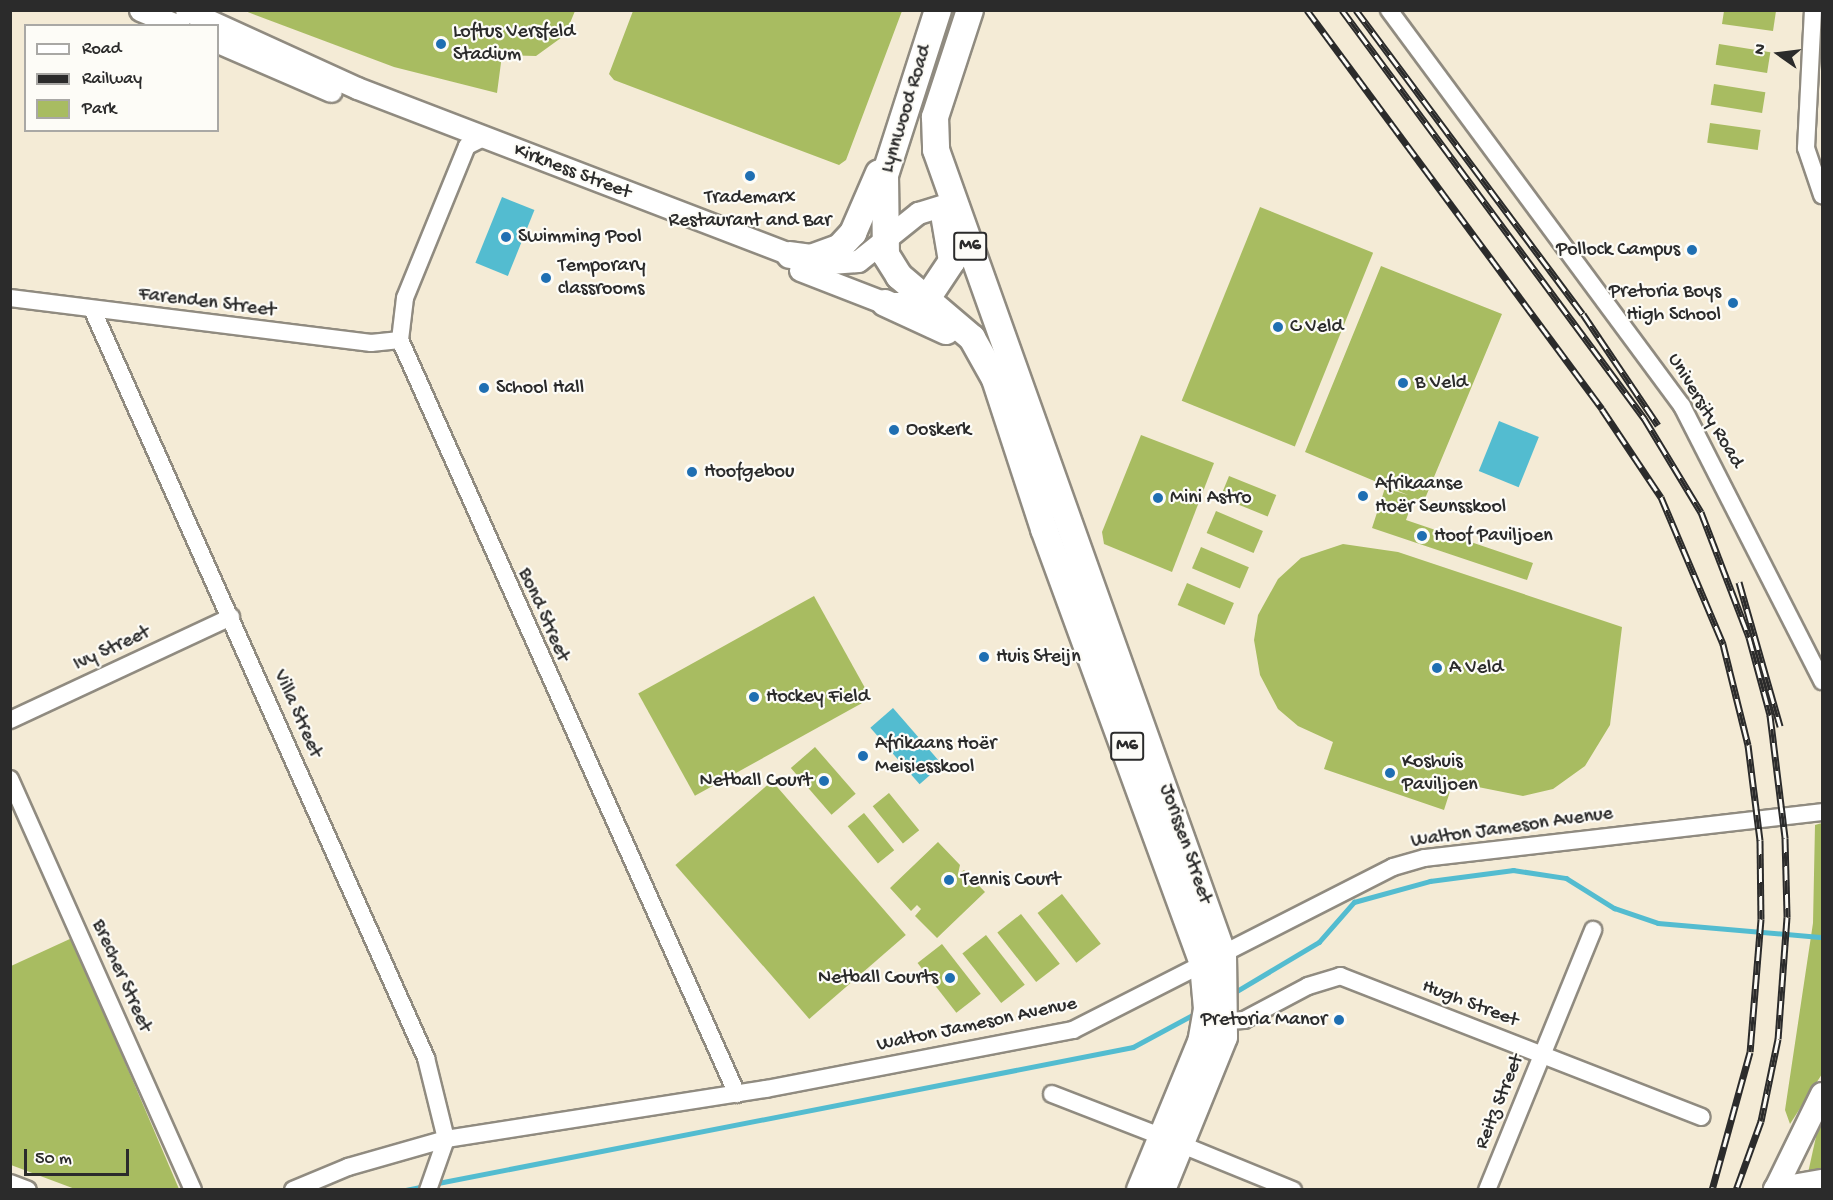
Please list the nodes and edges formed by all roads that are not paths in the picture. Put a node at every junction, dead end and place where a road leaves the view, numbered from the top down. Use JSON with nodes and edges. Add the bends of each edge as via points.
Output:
{"nodes":[{"id":1,"x":140,"y":10,"type":"edge"},
{"id":2,"x":186,"y":10,"type":"edge"},
{"id":3,"x":938,"y":10,"type":"edge"},
{"id":4,"x":970,"y":10,"type":"edge"},
{"id":5,"x":1389,"y":10,"type":"edge"},
{"id":6,"x":1813,"y":10,"type":"edge"},
{"id":7,"x":174,"y":24,"type":"edge"},
{"id":8,"x":217,"y":24,"type":"edge"},
{"id":9,"x":219,"y":25,"type":"edge"},
{"id":10,"x":219,"y":42,"type":"edge"},
{"id":11,"x":270,"y":66,"type":"junction"},
{"id":12,"x":312,"y":67,"type":"junction"},
{"id":13,"x":351,"y":99,"type":"junction"},
{"id":14,"x":475,"y":142,"type":"junction"},
{"id":15,"x":893,"y":142,"type":"junction"},
{"id":16,"x":1822,"y":195,"type":"edge"},
{"id":17,"x":947,"y":204,"type":"junction"},
{"id":18,"x":884,"y":244,"type":"junction"},
{"id":19,"x":790,"y":255,"type":"junction"},
{"id":20,"x":10,"y":298,"type":"edge"},
{"id":21,"x":926,"y":300,"type":"junction"},
{"id":22,"x":885,"y":303,"type":"junction"},
{"id":23,"x":93,"y":311,"type":"junction"},
{"id":24,"x":400,"y":340,"type":"junction"},
{"id":25,"x":998,"y":367,"type":"junction"},
{"id":26,"x":1070,"y":521,"type":"junction"},
{"id":27,"x":1044,"y":530,"type":"junction"},
{"id":28,"x":231,"y":616,"type":"junction"},
{"id":29,"x":1822,"y":681,"type":"edge"},
{"id":30,"x":10,"y":720,"type":"edge"},
{"id":31,"x":10,"y":779,"type":"edge"},
{"id":32,"x":1822,"y":812,"type":"edge"},
{"id":33,"x":1593,"y":930,"type":"dead end"},
{"id":34,"x":1214,"y":964,"type":"junction"},
{"id":35,"x":1219,"y":1023,"type":"junction"},
{"id":36,"x":1542,"y":1055,"type":"junction"},
{"id":37,"x":737,"y":1094,"type":"junction"},
{"id":38,"x":1052,"y":1094,"type":"dead end"},
{"id":39,"x":1822,"y":1094,"type":"edge"},
{"id":40,"x":1701,"y":1117,"type":"dead end"},
{"id":41,"x":446,"y":1139,"type":"junction"},
{"id":42,"x":1172,"y":1140,"type":"junction"},
{"id":43,"x":1822,"y":1181,"type":"edge"},
{"id":44,"x":10,"y":1183,"type":"edge"},
{"id":45,"x":1775,"y":1189,"type":"edge"},
{"id":46,"x":28,"y":1190,"type":"edge"},
{"id":47,"x":193,"y":1190,"type":"edge"},
{"id":48,"x":293,"y":1190,"type":"edge"},
{"id":49,"x":428,"y":1190,"type":"edge"},
{"id":50,"x":1140,"y":1190,"type":"edge"},
{"id":51,"x":1162,"y":1190,"type":"edge"},
{"id":52,"x":1293,"y":1190,"type":"edge"},
{"id":53,"x":1487,"y":1190,"type":"edge"}],
"edges":[{"from":1,"to":7,"type":"street"},
{"from":2,"to":8,"type":"street","name":"Kirkness Street"},
{"from":3,"to":15,"type":"main road","name":"Lynnwood Road","number":"M6"},
{"from":4,"to":17,"type":"main road","name":"Lynnwood Road","number":"M6","via":[[933,126]]},
{"from":5,"to":29,"type":"street","name":"University Road","via":[[1682,406]]},
{"from":6,"to":16,"type":"street","via":[[1806,148]]},
{"from":9,"to":12,"type":"street","name":"Kirkness Street"},
{"from":10,"to":11,"type":"street","name":"Kirkness Street"},
{"from":11,"to":12,"type":"street"},
{"from":11,"to":13,"type":"street","name":"Kirkness Street"},
{"from":12,"to":13,"type":"street"},
{"from":12,"to":14,"type":"street","name":"Kirkness Street","via":[[454,126]]},
{"from":13,"to":14,"type":"street","name":"Kirkness Street"},
{"from":14,"to":19,"type":"street","name":"Kirkness Street"},
{"from":14,"to":22,"type":"street","name":"Kirkness Street"},
{"from":14,"to":24,"type":"street","name":"Bond Street","via":[[403,304]]},
{"from":15,"to":18,"type":"main road","name":"Lynnwood Road","number":"M6","via":[[885,175]]},
{"from":15,"to":19,"type":"main road","via":[[846,241],[827,255]]},
{"from":17,"to":18,"type":"street","name":"Kirkness Street","via":[[918,213]]},
{"from":17,"to":21,"type":"main road","via":[[954,252],[947,274]]},
{"from":17,"to":25,"type":"main road","name":"Lynnwood Road","number":"M6"},
{"from":18,"to":19,"type":"street","name":"Kirkness Street","via":[[846,266]]},
{"from":18,"to":21,"type":"main road","name":"Lynnwood Road","number":"M6","via":[[899,276]]},
{"from":20,"to":23,"type":"street","name":"Farenden Street"},
{"from":21,"to":22,"type":"street","name":"Kirkness Street"},
{"from":21,"to":25,"type":"main road","name":"Lynnwood Road","number":"M6","via":[[960,325]]},
{"from":22,"to":25,"type":"main road","via":[[936,324]]},
{"from":23,"to":24,"type":"street","name":"Farenden Street","via":[[371,343]]},
{"from":23,"to":28,"type":"street","name":"Villa Street"},
{"from":24,"to":37,"type":"street","name":"Bond Street"},
{"from":25,"to":26,"type":"main road","name":"Jorissen Street","number":"M6"},
{"from":25,"to":27,"type":"main road","name":"Jorissen Street","number":"M6"},
{"from":26,"to":27,"type":"main road"},
{"from":26,"to":34,"type":"main road","name":"Jorissen Street","number":"M6","via":[[1176,815]]},
{"from":27,"to":34,"type":"main road","name":"Jorissen Street","number":"M6"},
{"from":28,"to":30,"type":"street","name":"Ivy Street"},
{"from":28,"to":41,"type":"street","name":"Villa Street","via":[[426,1058]]},
{"from":31,"to":47,"type":"street","name":"Brecher Street"},
{"from":32,"to":34,"type":"street","name":"Walton Jameson Avenue","via":[[1425,858],[1393,867]]},
{"from":33,"to":36,"type":"street","name":"Reitz Street"},
{"from":34,"to":35,"type":"main road","name":"Jorissen Street","number":"M6"},
{"from":34,"to":37,"type":"street","name":"Walton Jameson Avenue","via":[[1073,1030]]},
{"from":35,"to":36,"type":"street","name":"Hugh Street","via":[[1244,1020],[1308,986],[1340,976]]},
{"from":35,"to":42,"type":"main road","name":"Jorissen Street","number":"M6"},
{"from":36,"to":40,"type":"street","name":"Hugh Street"},
{"from":36,"to":53,"type":"street","name":"Reitz Street"},
{"from":37,"to":41,"type":"street","name":"Walton Jameson Avenue"},
{"from":38,"to":42,"type":"street"},
{"from":39,"to":45,"type":"main road"},
{"from":41,"to":48,"type":"street","name":"Walton Jameson Avenue","via":[[348,1167]]},
{"from":41,"to":49,"type":"street"},
{"from":42,"to":50,"type":"main road","name":"Jorissen Street","number":"M6"},
{"from":42,"to":51,"type":"main road","name":"Jorissen Street","number":"M6"},
{"from":42,"to":52,"type":"street"},
{"from":43,"to":45,"type":"main road"},
{"from":44,"to":46,"type":"street"}]}
